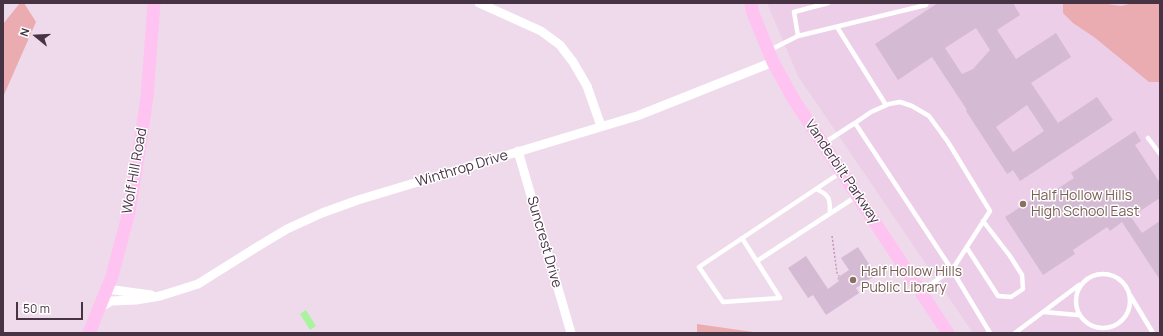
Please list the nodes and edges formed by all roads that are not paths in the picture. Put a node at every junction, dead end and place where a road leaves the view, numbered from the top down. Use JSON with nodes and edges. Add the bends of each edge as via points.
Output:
{"nodes":[{"id":1,"x":154,"y":3,"type":"edge"},
{"id":2,"x":479,"y":3,"type":"edge"},
{"id":3,"x":750,"y":3,"type":"edge"},
{"id":4,"x":828,"y":3,"type":"edge"},
{"id":5,"x":927,"y":3,"type":"edge"},
{"id":6,"x":837,"y":27,"type":"junction"},
{"id":7,"x":798,"y":36,"type":"junction"},
{"id":8,"x":771,"y":56,"type":"junction"},
{"id":9,"x":886,"y":105,"type":"junction"},
{"id":10,"x":855,"y":124,"type":"junction"},
{"id":11,"x":601,"y":126,"type":"junction"},
{"id":12,"x":1148,"y":138,"type":"dead end"},
{"id":13,"x":823,"y":144,"type":"junction"},
{"id":14,"x":518,"y":151,"type":"junction"},
{"id":15,"x":1160,"y":154,"type":"edge"},
{"id":16,"x":842,"y":172,"type":"junction"},
{"id":17,"x":816,"y":189,"type":"junction"},
{"id":18,"x":858,"y":196,"type":"junction"},
{"id":19,"x":830,"y":213,"type":"junction"},
{"id":20,"x":984,"y":221,"type":"junction"},
{"id":21,"x":742,"y":238,"type":"junction"},
{"id":22,"x":967,"y":248,"type":"junction"},
{"id":23,"x":757,"y":261,"type":"junction"},
{"id":24,"x":952,"y":270,"type":"junction"},
{"id":25,"x":1083,"y":282,"type":"junction"},
{"id":26,"x":107,"y":289,"type":"junction"},
{"id":27,"x":920,"y":291,"type":"junction"},
{"id":28,"x":1129,"y":294,"type":"junction"},
{"id":29,"x":160,"y":296,"type":"junction"},
{"id":30,"x":99,"y":308,"type":"junction"},
{"id":31,"x":1044,"y":312,"type":"junction"},
{"id":32,"x":1078,"y":315,"type":"junction"},
{"id":33,"x":1104,"y":329,"type":"junction"},
{"id":34,"x":89,"y":333,"type":"edge"},
{"id":35,"x":571,"y":333,"type":"edge"},
{"id":36,"x":948,"y":333,"type":"edge"},
{"id":37,"x":990,"y":333,"type":"edge"},
{"id":38,"x":1015,"y":333,"type":"edge"},
{"id":39,"x":1110,"y":333,"type":"edge"},
{"id":40,"x":1153,"y":333,"type":"edge"}],
"edges":[{"from":1,"to":26,"type":"main road","name":"Wolf Hill Road","via":[[147,97],[129,212]]},
{"from":2,"to":11,"type":"street","via":[[541,30],[560,45],[587,86]]},
{"from":3,"to":8,"type":"main road","name":"Vanderbilt Parkway"},
{"from":4,"to":7,"type":"lane","via":[[794,12]]},
{"from":5,"to":6,"type":"lane"},
{"from":6,"to":7,"type":"lane"},
{"from":6,"to":9,"type":"lane"},
{"from":7,"to":8,"type":"lane"},
{"from":8,"to":11,"type":"street","name":"Winthrop Drive","via":[[636,116]]},
{"from":8,"to":13,"type":"main road","name":"Vanderbilt Parkway","via":[[794,100]]},
{"from":9,"to":10,"type":"lane"},
{"from":9,"to":20,"type":"lane","via":[[900,102],[929,116],[990,211]]},
{"from":10,"to":13,"type":"lane"},
{"from":10,"to":24,"type":"lane"},
{"from":11,"to":14,"type":"street","name":"Winthrop Drive"},
{"from":12,"to":15,"type":"lane"},
{"from":13,"to":16,"type":"main road","name":"Vanderbilt Parkway"},
{"from":14,"to":29,"type":"street","name":"Winthrop Drive","via":[[322,213],[281,233],[198,284]]},
{"from":14,"to":35,"type":"street","name":"Suncrest Drive"},
{"from":16,"to":17,"type":"lane"},
{"from":16,"to":18,"type":"main road","name":"Vanderbilt Parkway"},
{"from":17,"to":19,"type":"lane","via":[[828,197]]},
{"from":17,"to":21,"type":"lane"},
{"from":18,"to":19,"type":"lane"},
{"from":18,"to":27,"type":"main road","name":"Vanderbilt Parkway"},
{"from":19,"to":23,"type":"lane"},
{"from":20,"to":22,"type":"lane"},
{"from":20,"to":22,"type":"lane","via":[[1022,275],[1023,289],[1011,298],[998,296]]},
{"from":21,"to":23,"type":"lane"},
{"from":21,"to":23,"type":"lane","via":[[699,267],[723,302],[780,298]]},
{"from":22,"to":24,"type":"lane"},
{"from":24,"to":27,"type":"lane"},
{"from":24,"to":37,"type":"lane"},
{"from":25,"to":28,"type":"lane","via":[[1098,274],[1114,276],[1126,286]]},
{"from":25,"to":31,"type":"lane"},
{"from":25,"to":32,"type":"lane","via":[[1075,298]]},
{"from":26,"to":29,"type":"street","name":"Winthrop Drive"},
{"from":26,"to":30,"type":"main road","name":"Wolf Hill Road"},
{"from":27,"to":36,"type":"main road","name":"Vanderbilt Parkway"},
{"from":28,"to":33,"type":"lane","via":[[1129,310],[1125,318]]},
{"from":28,"to":40,"type":"lane"},
{"from":29,"to":30,"type":"street","name":"Winthrop Drive","via":[[111,301]]},
{"from":30,"to":34,"type":"main road","name":"Wolf Hill Road"},
{"from":31,"to":32,"type":"lane"},
{"from":31,"to":38,"type":"lane"},
{"from":32,"to":33,"type":"lane","via":[[1089,325]]},
{"from":33,"to":39,"type":"lane"}]}
